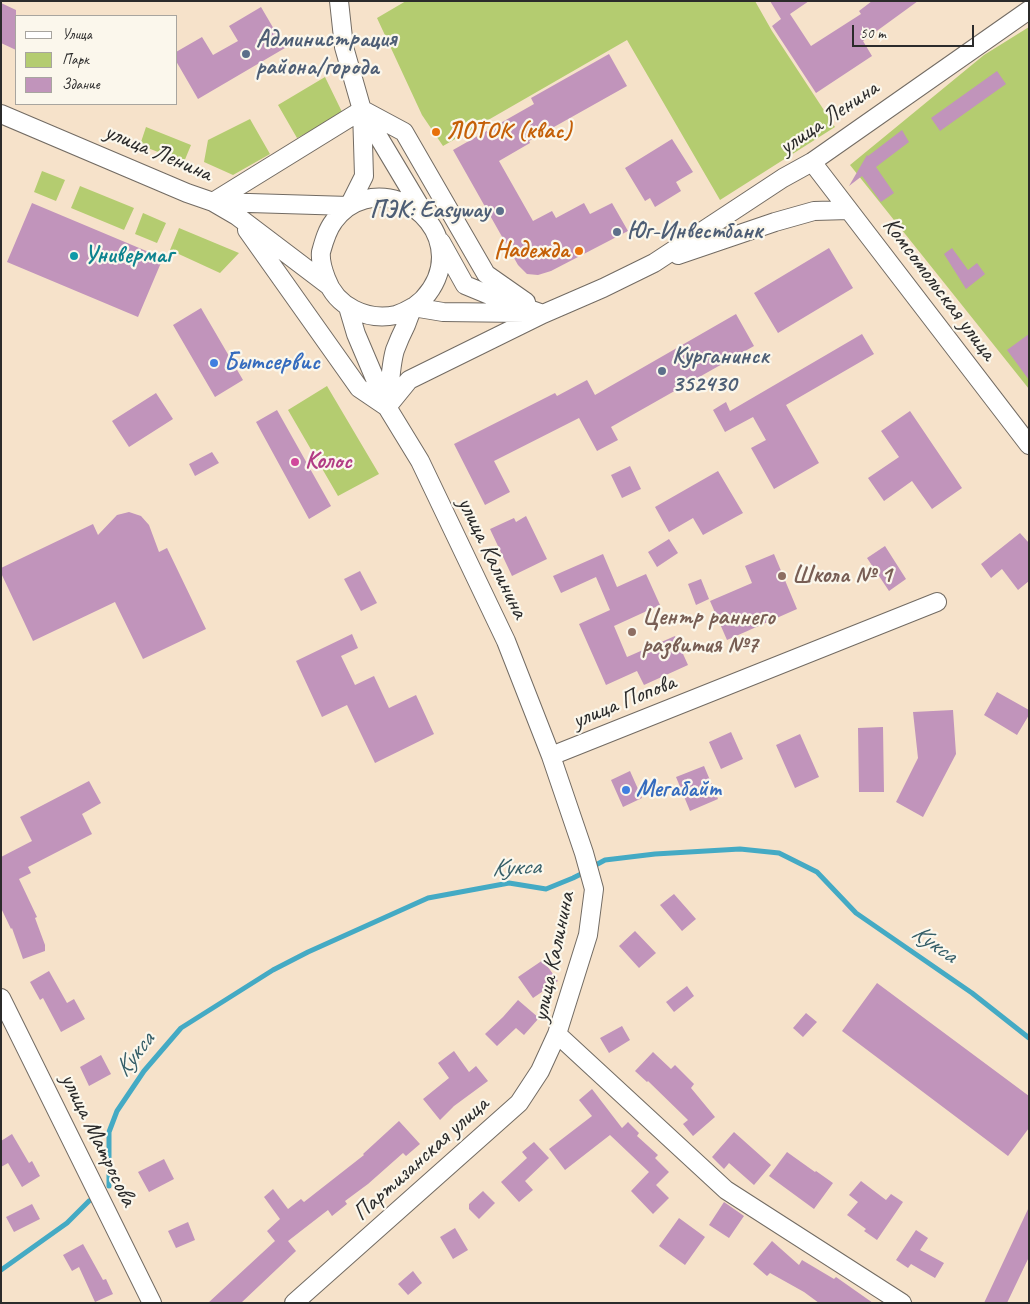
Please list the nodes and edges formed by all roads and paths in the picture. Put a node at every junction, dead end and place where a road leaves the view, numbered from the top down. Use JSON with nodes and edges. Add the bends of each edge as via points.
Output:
{"nodes":[{"id":1,"x":339,"y":1,"type":"edge"},
{"id":2,"x":1029,"y":10,"type":"edge"},
{"id":3,"x":362,"y":110,"type":"junction"},
{"id":4,"x":1,"y":114,"type":"edge"},
{"id":5,"x":812,"y":162,"type":"junction"},
{"id":6,"x":213,"y":202,"type":"junction"},
{"id":7,"x":349,"y":206,"type":"junction"},
{"id":8,"x":848,"y":210,"type":"junction"},
{"id":9,"x":237,"y":216,"type":"junction"},
{"id":10,"x":434,"y":229,"type":"junction"},
{"id":11,"x":654,"y":263,"type":"junction"},
{"id":12,"x":328,"y":285,"type":"junction"},
{"id":13,"x":348,"y":307,"type":"junction"},
{"id":14,"x":413,"y":307,"type":"junction"},
{"id":15,"x":543,"y":314,"type":"junction"},
{"id":16,"x":388,"y":407,"type":"junction"},
{"id":17,"x":1029,"y":445,"type":"edge"},
{"id":18,"x":937,"y":602,"type":"dead end"},
{"id":19,"x":551,"y":756,"type":"junction"},
{"id":20,"x":1,"y":998,"type":"edge"},
{"id":21,"x":557,"y":1034,"type":"junction"},
{"id":22,"x":152,"y":1303,"type":"edge"},
{"id":23,"x":294,"y":1303,"type":"edge"},
{"id":24,"x":902,"y":1303,"type":"edge"}],
"edges":[{"from":1,"to":3,"type":"street","via":[[344,47]]},
{"from":2,"to":5,"type":"street","name":"улица Ленина"},
{"from":3,"to":6,"type":"street","name":"улица Ленина"},
{"from":3,"to":7,"type":"street","via":[[364,176]]},
{"from":3,"to":10,"type":"street"},
{"from":3,"to":15,"type":"street","via":[[404,132],[486,274]]},
{"from":4,"to":6,"type":"street","name":"улица Ленина"},
{"from":5,"to":8,"type":"street","name":"Комсомольская улица"},
{"from":5,"to":11,"type":"street","name":"улица Ленина"},
{"from":6,"to":7,"type":"street","name":"улица Ленина"},
{"from":6,"to":9,"type":"street","name":"улица Ленина"},
{"from":7,"to":10,"type":"street","via":[[380,197],[396,199],[412,206]]},
{"from":7,"to":12,"type":"street","via":[[334,220],[325,237],[320,256]]},
{"from":8,"to":11,"type":"street","name":"улица Ленина","via":[[814,211]]},
{"from":8,"to":17,"type":"street","name":"Комсомольская улица"},
{"from":9,"to":12,"type":"street","name":"улица Ленина"},
{"from":9,"to":16,"type":"street","name":"улица Калинина","via":[[359,388]]},
{"from":10,"to":14,"type":"street","via":[[441,258],[439,272],[433,286]]},
{"from":10,"to":15,"type":"street","via":[[464,285]]},
{"from":11,"to":15,"type":"street","name":"улица Ленина"},
{"from":12,"to":13,"type":"street"},
{"from":13,"to":14,"type":"street","via":[[380,317]]},
{"from":13,"to":16,"type":"street","name":"улица Калинина","via":[[356,334]]},
{"from":14,"to":15,"type":"street","name":"улица Ленина","via":[[444,312]]},
{"from":14,"to":16,"type":"street","via":[[395,350]]},
{"from":15,"to":16,"type":"street","name":"улица Ленина","via":[[409,380]]},
{"from":16,"to":19,"type":"street","name":"улица Калинина","via":[[420,461],[506,642]]},
{"from":18,"to":19,"type":"street","name":"улица Попова"},
{"from":19,"to":21,"type":"street","name":"улица Калинина","via":[[594,889],[588,935]]},
{"from":20,"to":22,"type":"street","name":"улица Матросова"},
{"from":21,"to":23,"type":"street","name":"Партизанская улица","via":[[540,1071],[520,1103]]},
{"from":21,"to":24,"type":"street","name":"улица Калинина","via":[[726,1190]]}]}
